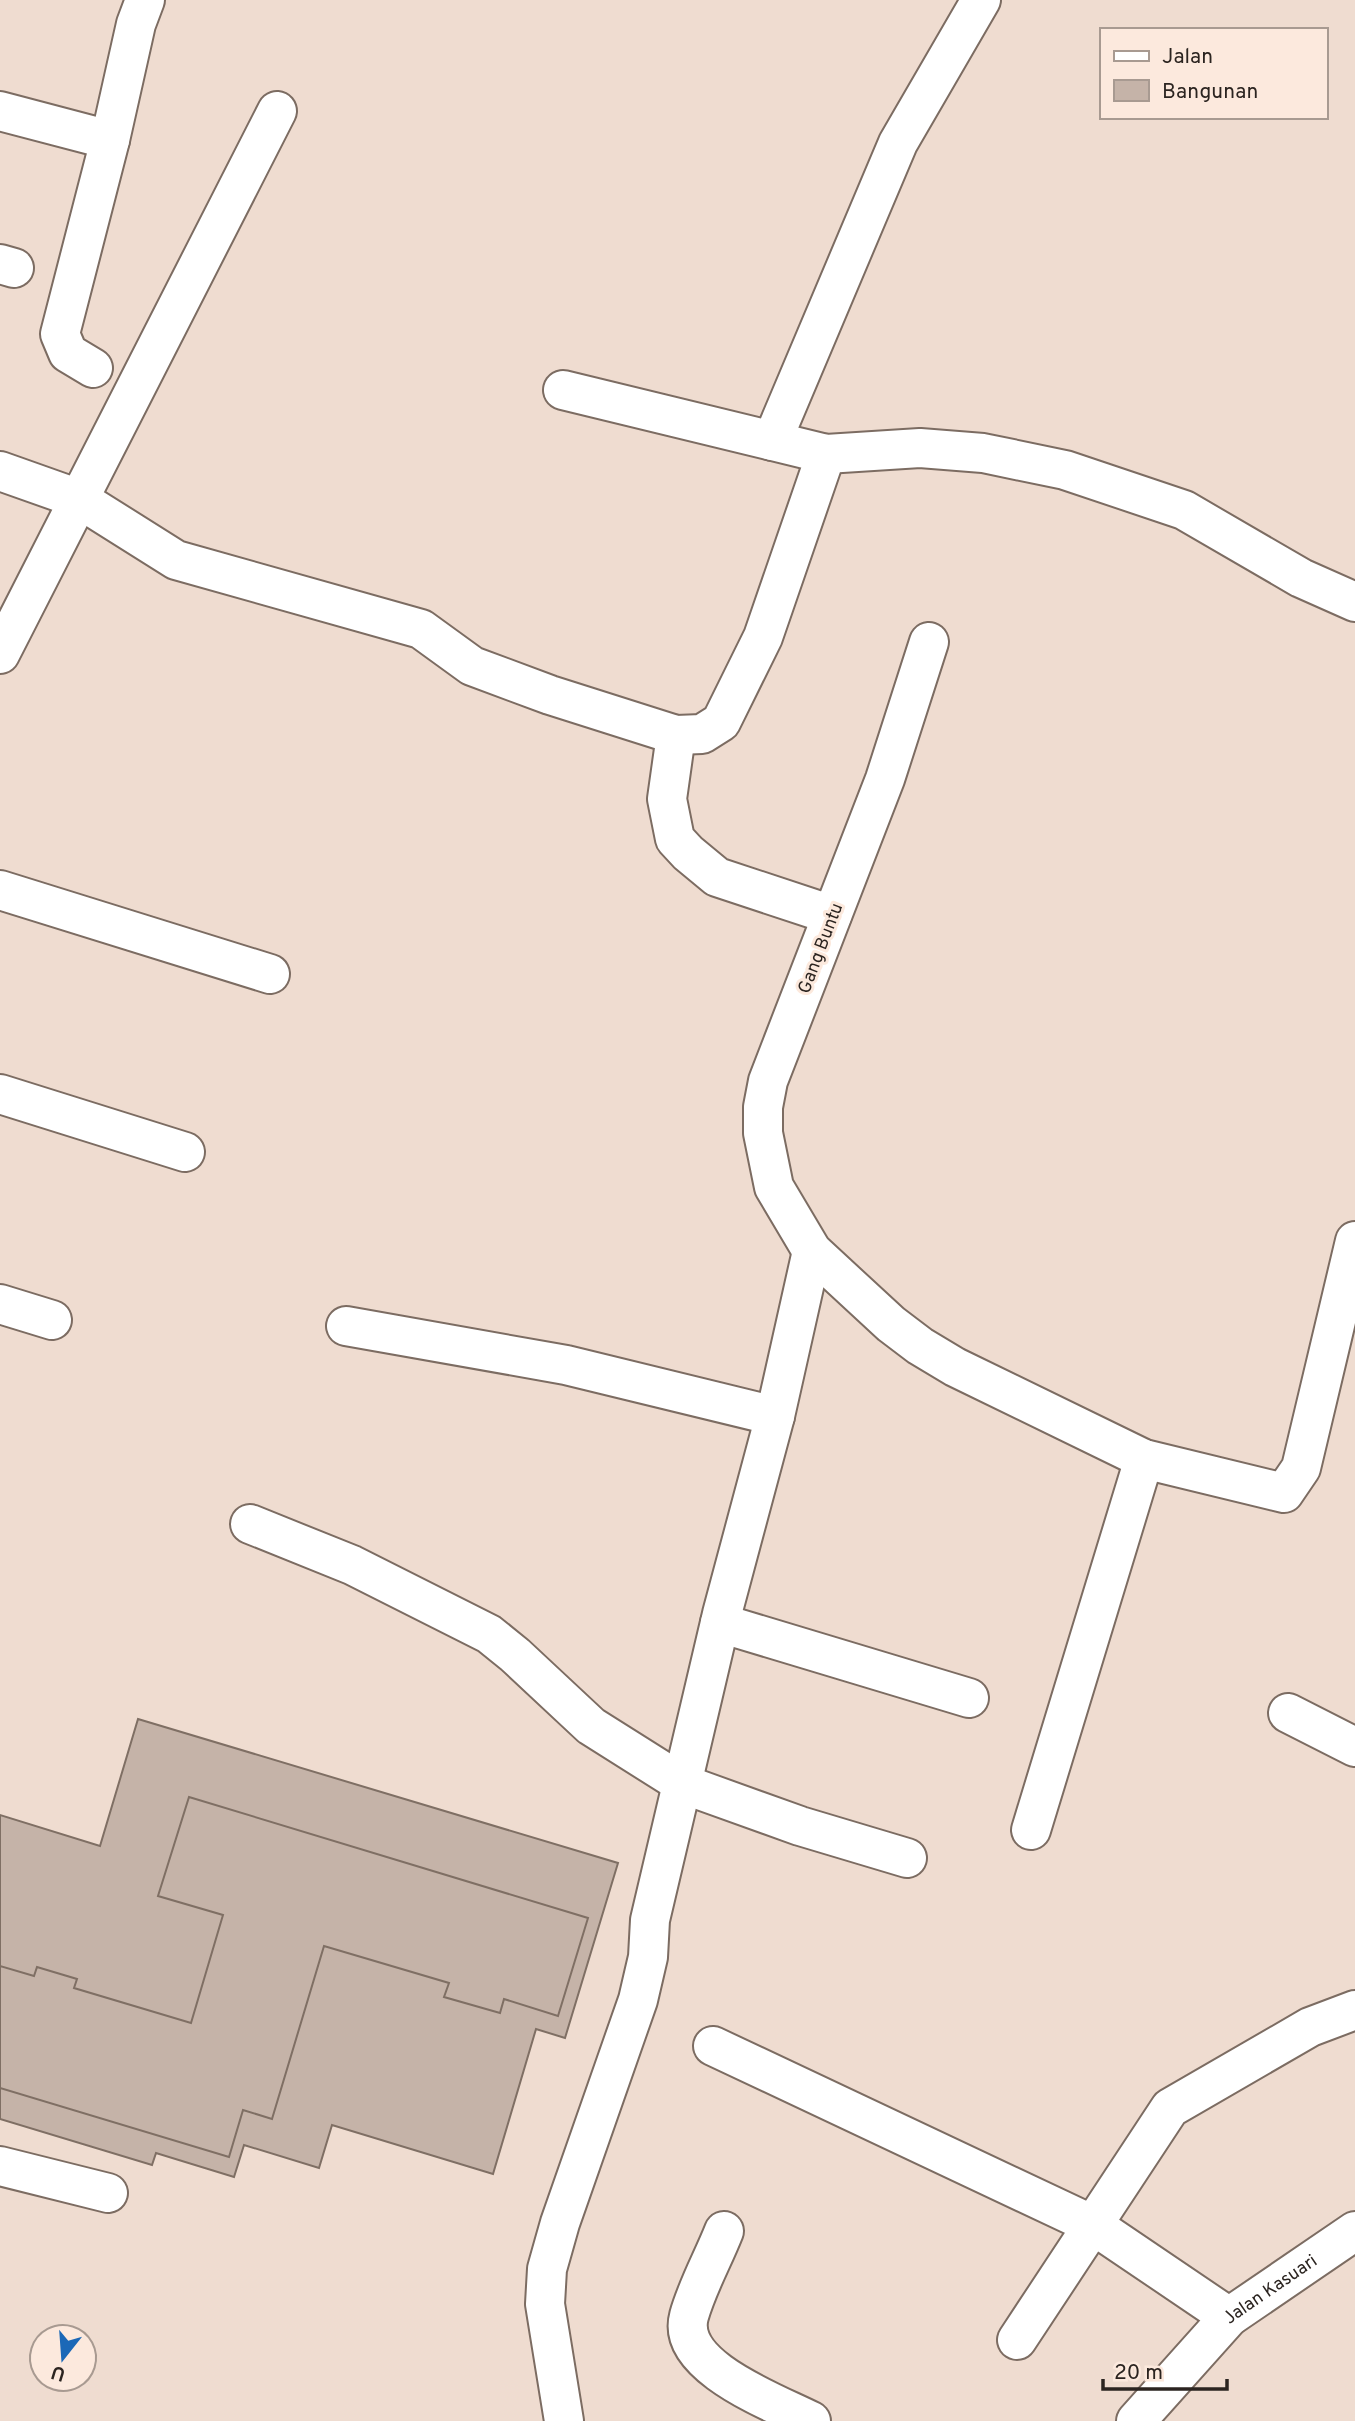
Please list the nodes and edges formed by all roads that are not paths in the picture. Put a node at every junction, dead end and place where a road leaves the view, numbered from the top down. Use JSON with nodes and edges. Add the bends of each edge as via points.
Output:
{"nodes":[{"id":1,"x":145,"y":0,"type":"edge"},
{"id":2,"x":981,"y":0,"type":"edge"},
{"id":3,"x":0,"y":111,"type":"edge"},
{"id":4,"x":277,"y":111,"type":"dead end"},
{"id":5,"x":110,"y":140,"type":"junction"},
{"id":6,"x":93,"y":369,"type":"dead end"},
{"id":7,"x":563,"y":390,"type":"dead end"},
{"id":8,"x":772,"y":441,"type":"junction"},
{"id":9,"x":826,"y":454,"type":"junction"},
{"id":10,"x":0,"y":471,"type":"edge"},
{"id":11,"x":79,"y":499,"type":"junction"},
{"id":12,"x":1355,"y":602,"type":"edge"},
{"id":13,"x":929,"y":642,"type":"dead end"},
{"id":14,"x":0,"y":654,"type":"edge"},
{"id":15,"x":676,"y":735,"type":"junction"},
{"id":16,"x":0,"y":890,"type":"edge"},
{"id":17,"x":832,"y":915,"type":"junction"},
{"id":18,"x":270,"y":974,"type":"dead end"},
{"id":19,"x":0,"y":1094,"type":"edge"},
{"id":20,"x":185,"y":1152,"type":"dead end"},
{"id":21,"x":1355,"y":1241,"type":"edge"},
{"id":22,"x":812,"y":1251,"type":"junction"},
{"id":23,"x":0,"y":1304,"type":"edge"},
{"id":24,"x":52,"y":1320,"type":"dead end"},
{"id":25,"x":346,"y":1326,"type":"dead end"},
{"id":26,"x":775,"y":1416,"type":"junction"},
{"id":27,"x":1144,"y":1459,"type":"junction"},
{"id":28,"x":250,"y":1524,"type":"dead end"},
{"id":29,"x":720,"y":1623,"type":"junction"},
{"id":30,"x":970,"y":1698,"type":"dead end"},
{"id":31,"x":1288,"y":1713,"type":"dead end"},
{"id":32,"x":1355,"y":1747,"type":"edge"},
{"id":33,"x":683,"y":1784,"type":"junction"},
{"id":34,"x":1031,"y":1830,"type":"dead end"},
{"id":35,"x":907,"y":1858,"type":"dead end"},
{"id":36,"x":1355,"y":2010,"type":"edge"},
{"id":37,"x":713,"y":2046,"type":"dead end"},
{"id":38,"x":0,"y":2166,"type":"edge"},
{"id":39,"x":108,"y":2193,"type":"dead end"},
{"id":40,"x":1093,"y":2225,"type":"junction"},
{"id":41,"x":724,"y":2231,"type":"dead end"},
{"id":42,"x":1355,"y":2231,"type":"edge"},
{"id":43,"x":1230,"y":2318,"type":"junction"},
{"id":44,"x":1017,"y":2340,"type":"dead end"},
{"id":45,"x":564,"y":2421,"type":"edge"},
{"id":46,"x":811,"y":2421,"type":"edge"},
{"id":47,"x":1136,"y":2421,"type":"edge"}],
"edges":[{"from":1,"to":5,"type":"street"},
{"from":2,"to":8,"type":"street","via":[[898,143]]},
{"from":3,"to":5,"type":"street"},
{"from":4,"to":11,"type":"street"},
{"from":5,"to":6,"type":"street","via":[[60,334],[68,354]]},
{"from":7,"to":8,"type":"street"},
{"from":8,"to":9,"type":"street"},
{"from":9,"to":12,"type":"street","via":[[920,448],[983,453],[1065,470],[1184,510],[1301,578]]},
{"from":9,"to":15,"type":"street","via":[[763,637],[721,722],[702,734]]},
{"from":10,"to":11,"type":"street"},
{"from":11,"to":14,"type":"street"},
{"from":11,"to":15,"type":"street","via":[[176,560],[421,629],[472,666]]},
{"from":13,"to":17,"type":"street","name":"Gang Buntu","via":[[885,779]]},
{"from":15,"to":17,"type":"street","via":[[667,799],[675,839],[717,877]]},
{"from":16,"to":18,"type":"street"},
{"from":17,"to":22,"type":"street","name":"Gang Buntu","via":[[768,1081],[763,1107],[763,1133],[774,1187]]},
{"from":19,"to":20,"type":"street"},
{"from":21,"to":27,"type":"street","name":"Gang Buntu","via":[[1301,1468],[1284,1493]]},
{"from":22,"to":26,"type":"street"},
{"from":22,"to":27,"type":"street","name":"Gang Buntu","via":[[920,1346]]},
{"from":23,"to":24,"type":"street"},
{"from":25,"to":26,"type":"street","via":[[566,1364]]},
{"from":26,"to":29,"type":"street"},
{"from":27,"to":34,"type":"street"},
{"from":28,"to":33,"type":"street","via":[[352,1565],[489,1634],[591,1726]]},
{"from":29,"to":30,"type":"street"},
{"from":29,"to":33,"type":"street"},
{"from":31,"to":32,"type":"street"},
{"from":33,"to":35,"type":"street"},
{"from":33,"to":45,"type":"street","via":[[650,1920],[648,1957],[638,2000],[547,2269],[545,2304]]},
{"from":36,"to":40,"type":"street","via":[[1310,2027],[1170,2108]]},
{"from":37,"to":40,"type":"street"},
{"from":38,"to":39,"type":"street"},
{"from":40,"to":43,"type":"street"},
{"from":40,"to":44,"type":"street"},
{"from":41,"to":46,"type":"street","via":[[688,2318],[690,2338],[717,2373]]},
{"from":42,"to":43,"type":"street","name":"Jalan Kasuari"},
{"from":43,"to":47,"type":"street","name":"Jalan Kasuari"}]}
